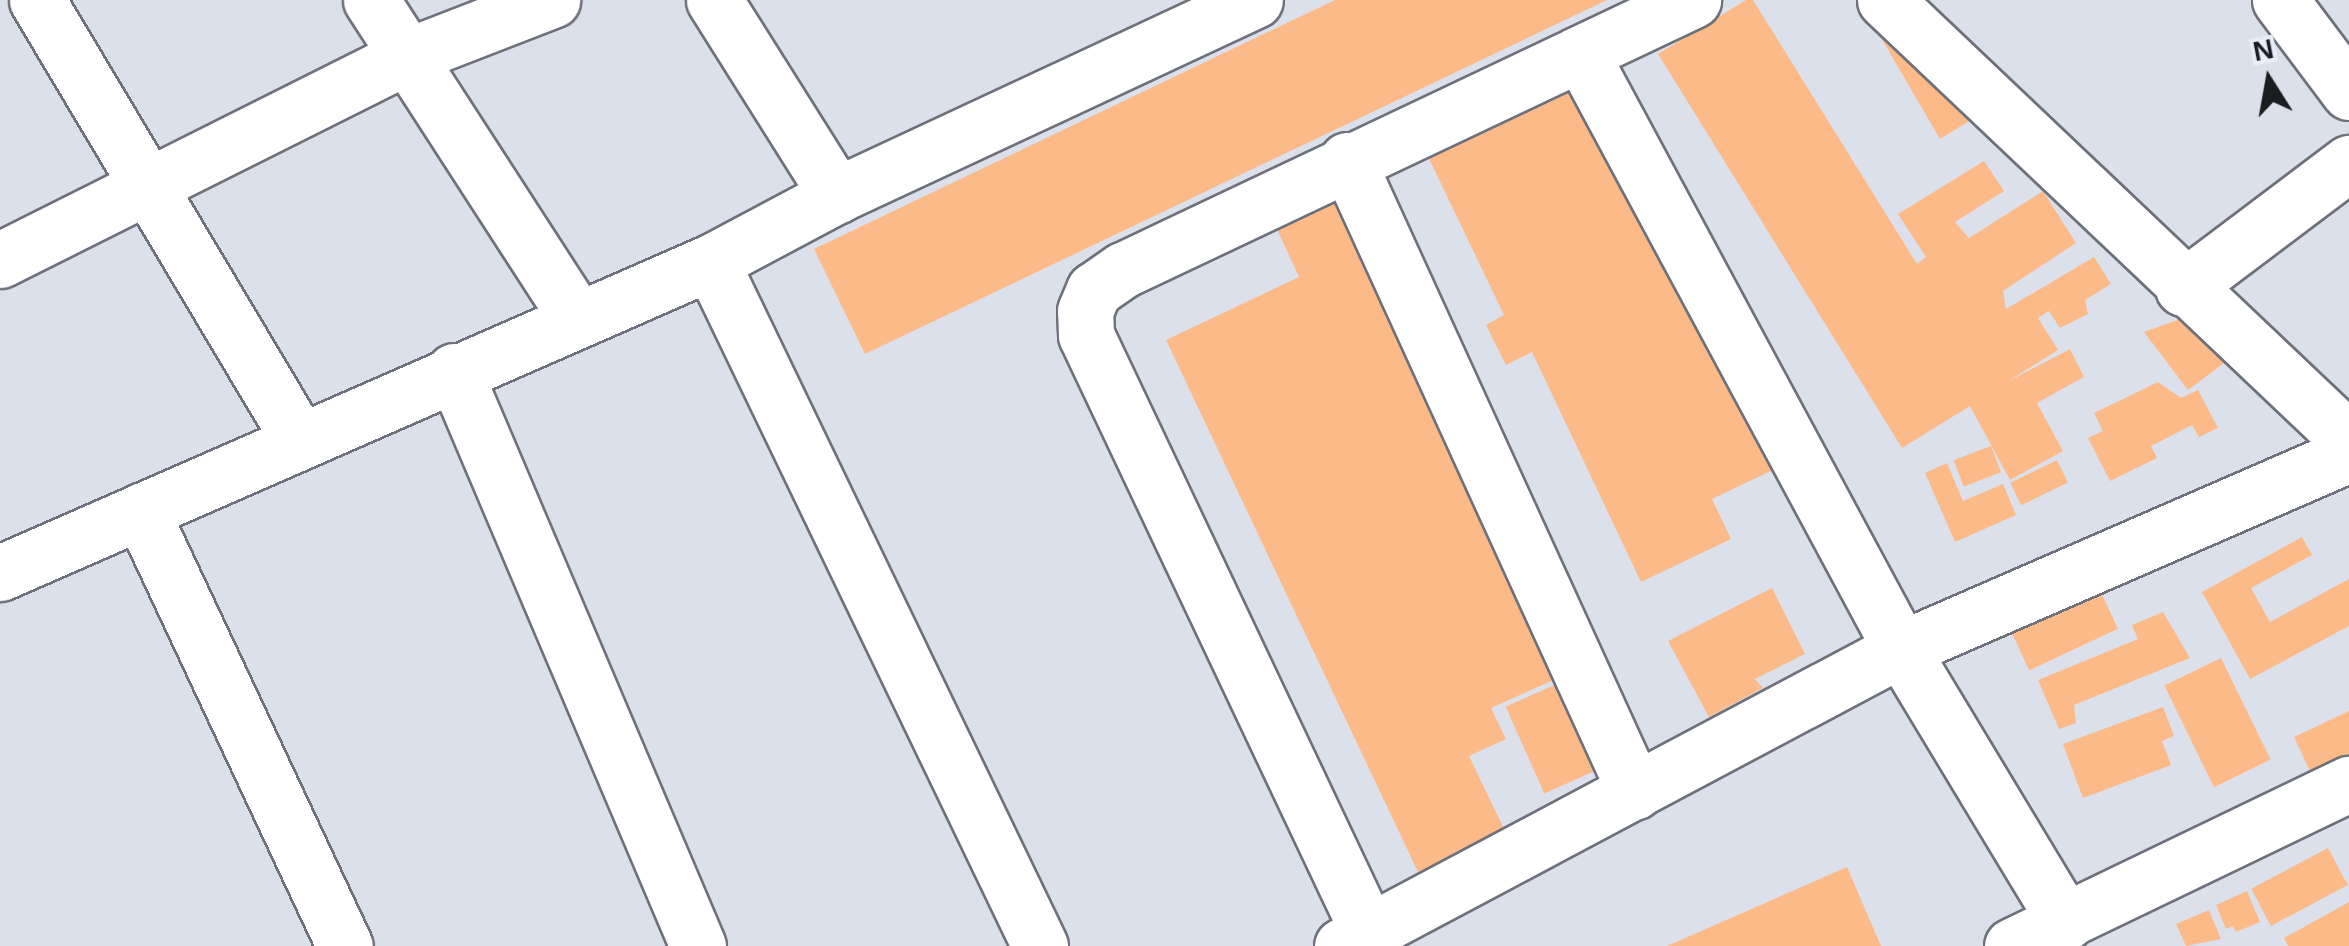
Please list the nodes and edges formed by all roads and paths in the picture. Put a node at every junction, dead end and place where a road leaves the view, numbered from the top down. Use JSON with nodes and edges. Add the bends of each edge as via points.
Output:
{"nodes":[{"id":1,"x":37,"y":0,"type":"edge"},
{"id":2,"x":371,"y":0,"type":"edge"},
{"id":3,"x":552,"y":0,"type":"edge"},
{"id":4,"x":714,"y":0,"type":"edge"},
{"id":5,"x":1255,"y":0,"type":"edge"},
{"id":6,"x":1693,"y":0,"type":"edge"},
{"id":7,"x":1886,"y":0,"type":"edge"},
{"id":8,"x":2280,"y":0,"type":"edge"},
{"id":9,"x":1581,"y":54,"type":"junction"},
{"id":10,"x":405,"y":57,"type":"junction"},
{"id":11,"x":2349,"y":92,"type":"edge"},
{"id":12,"x":1347,"y":160,"type":"junction"},
{"id":13,"x":2349,"y":163,"type":"edge"},
{"id":14,"x":148,"y":182,"type":"junction"},
{"id":15,"x":837,"y":196,"type":"junction"},
{"id":16,"x":0,"y":260,"type":"edge"},
{"id":17,"x":711,"y":262,"type":"junction"},
{"id":18,"x":2183,"y":288,"type":"junction"},
{"id":19,"x":577,"y":318,"type":"junction"},
{"id":20,"x":454,"y":372,"type":"junction"},
{"id":21,"x":300,"y":440,"type":"junction"},
{"id":22,"x":2349,"y":440,"type":"edge"},
{"id":23,"x":2349,"y":454,"type":"edge"},
{"id":24,"x":141,"y":511,"type":"junction"},
{"id":25,"x":0,"y":573,"type":"edge"},
{"id":26,"x":1901,"y":649,"type":"junction"},
{"id":27,"x":2349,"y":784,"type":"edge"},
{"id":28,"x":1635,"y":792,"type":"junction"},
{"id":29,"x":2066,"y":922,"type":"junction"},
{"id":30,"x":1362,"y":942,"type":"edge"},
{"id":31,"x":346,"y":946,"type":"edge"},
{"id":32,"x":698,"y":946,"type":"edge"},
{"id":33,"x":1040,"y":946,"type":"edge"},
{"id":34,"x":2012,"y":946,"type":"edge"}],
"edges":[{"from":1,"to":14,"type":"street"},
{"from":2,"to":10,"type":"street"},
{"from":3,"to":10,"type":"street"},
{"from":4,"to":15,"type":"street"},
{"from":5,"to":15,"type":"street"},
{"from":6,"to":9,"type":"street"},
{"from":7,"to":18,"type":"street"},
{"from":8,"to":11,"type":"street"},
{"from":9,"to":12,"type":"street"},
{"from":9,"to":26,"type":"street"},
{"from":10,"to":14,"type":"street"},
{"from":10,"to":19,"type":"street"},
{"from":12,"to":28,"type":"street"},
{"from":12,"to":30,"type":"street","via":[[1123,270],[1094,290],[1085,311],[1086,335]]},
{"from":13,"to":18,"type":"street"},
{"from":14,"to":16,"type":"street"},
{"from":14,"to":21,"type":"street"},
{"from":15,"to":17,"type":"street"},
{"from":17,"to":19,"type":"street"},
{"from":17,"to":33,"type":"street"},
{"from":18,"to":22,"type":"street"},
{"from":19,"to":20,"type":"street"},
{"from":20,"to":21,"type":"street"},
{"from":20,"to":32,"type":"street"},
{"from":21,"to":24,"type":"street"},
{"from":23,"to":26,"type":"street"},
{"from":24,"to":25,"type":"street"},
{"from":24,"to":31,"type":"street"},
{"from":26,"to":28,"type":"street"},
{"from":26,"to":29,"type":"street"},
{"from":27,"to":29,"type":"street"},
{"from":28,"to":30,"type":"street"},
{"from":29,"to":34,"type":"street"}]}
